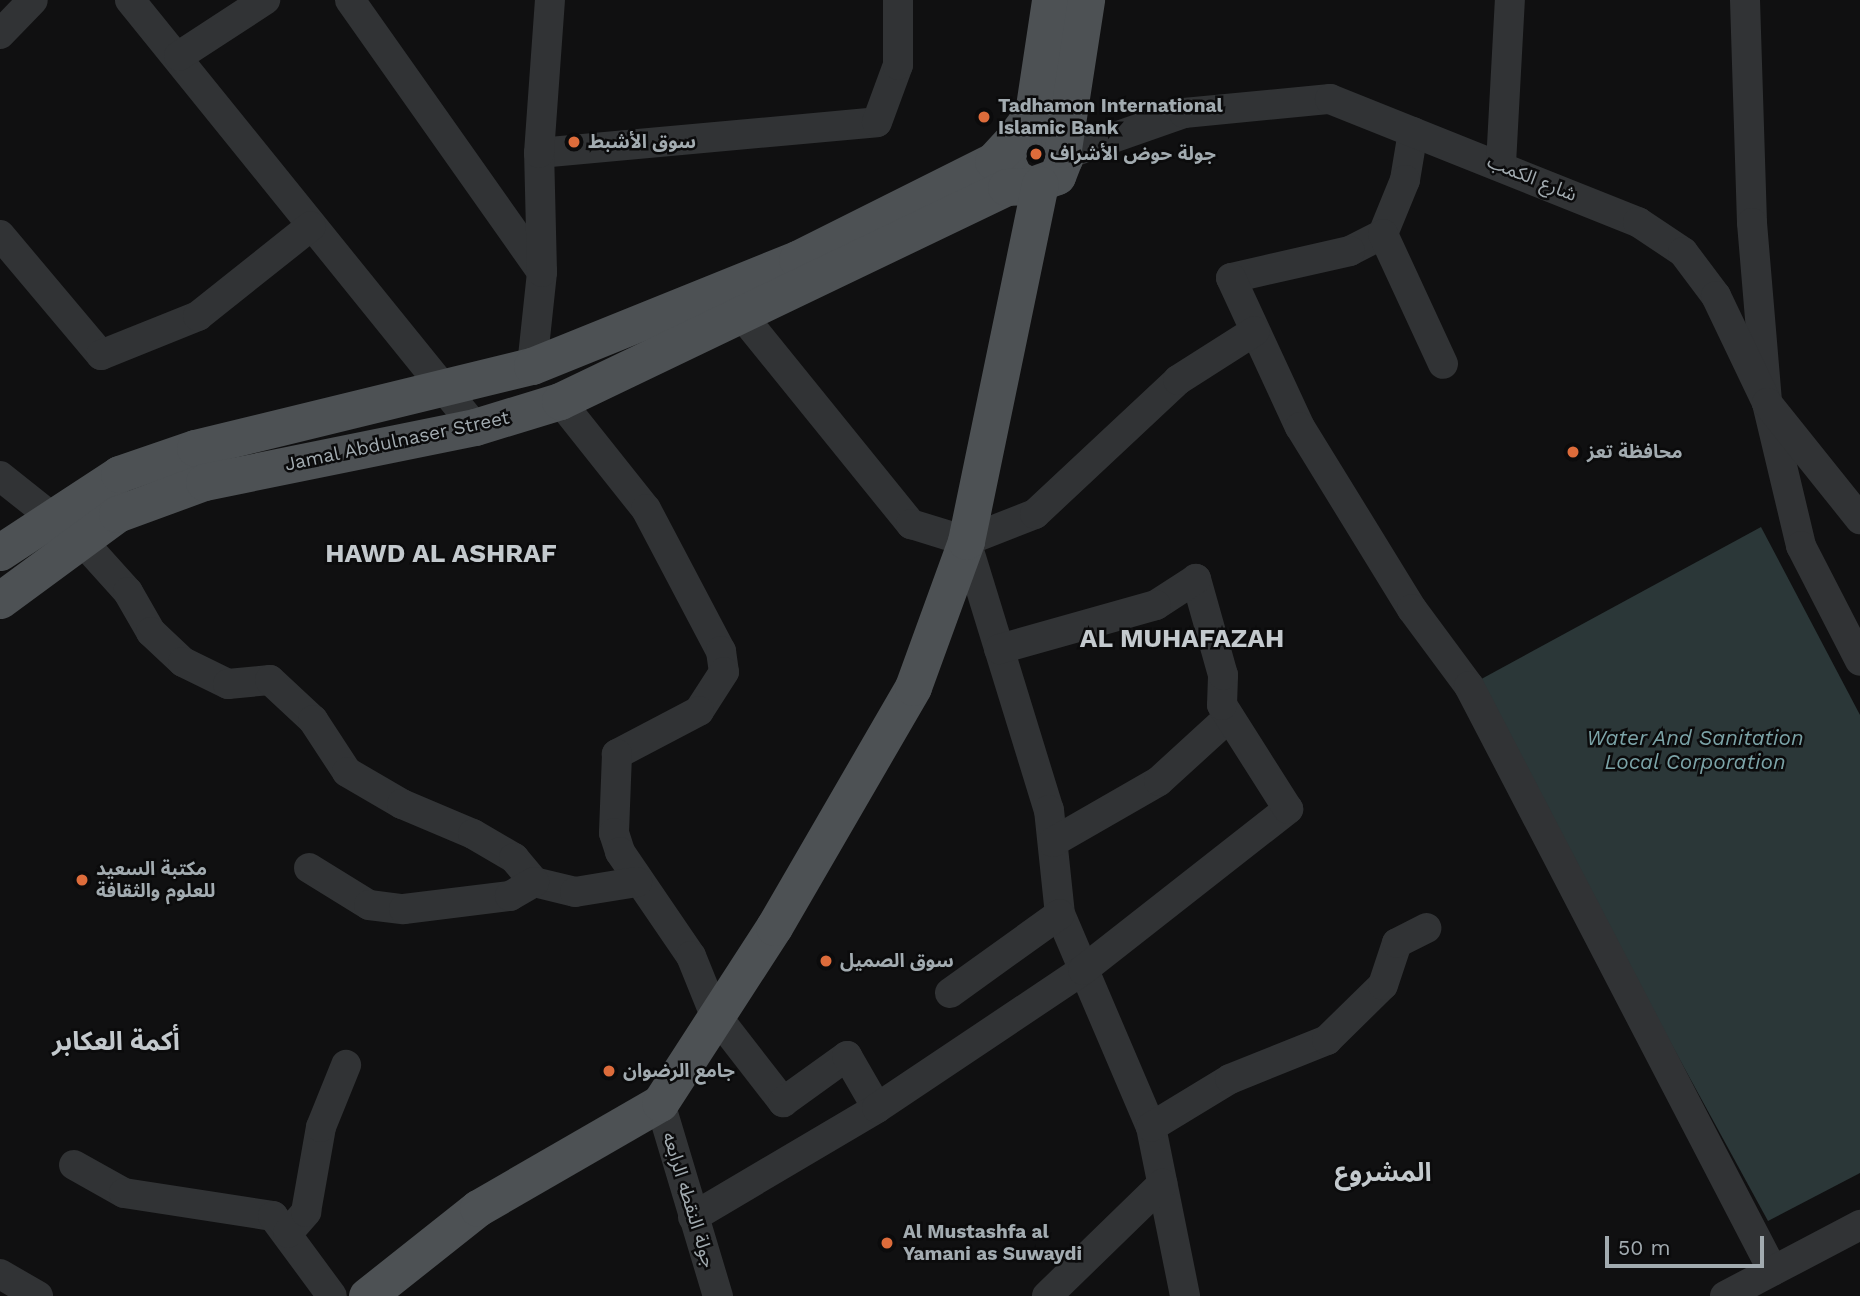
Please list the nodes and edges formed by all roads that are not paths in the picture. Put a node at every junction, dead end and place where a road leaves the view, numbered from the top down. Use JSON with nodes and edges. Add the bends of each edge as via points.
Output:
{"nodes":[{"id":1,"x":33,"y":0,"type":"edge"},
{"id":2,"x":130,"y":0,"type":"edge"},
{"id":3,"x":265,"y":0,"type":"edge"},
{"id":4,"x":350,"y":0,"type":"edge"},
{"id":5,"x":550,"y":0,"type":"edge"},
{"id":6,"x":898,"y":0,"type":"edge"},
{"id":7,"x":1051,"y":0,"type":"edge"},
{"id":8,"x":1086,"y":0,"type":"edge"},
{"id":9,"x":1510,"y":0,"type":"edge"},
{"id":10,"x":1745,"y":0,"type":"edge"},
{"id":11,"x":0,"y":34,"type":"edge"},
{"id":12,"x":179,"y":56,"type":"junction"},
{"id":13,"x":1413,"y":132,"type":"junction"},
{"id":14,"x":1014,"y":139,"type":"junction"},
{"id":15,"x":1064,"y":152,"type":"junction"},
{"id":16,"x":539,"y":153,"type":"junction"},
{"id":17,"x":1501,"y":164,"type":"junction"},
{"id":18,"x":1035,"y":186,"type":"junction"},
{"id":19,"x":311,"y":226,"type":"junction"},
{"id":20,"x":1383,"y":234,"type":"junction"},
{"id":21,"x":0,"y":235,"type":"edge"},
{"id":22,"x":542,"y":272,"type":"junction"},
{"id":23,"x":740,"y":313,"type":"junction"},
{"id":24,"x":1255,"y":331,"type":"junction"},
{"id":25,"x":1443,"y":364,"type":"dead end"},
{"id":26,"x":532,"y":366,"type":"junction"},
{"id":27,"x":445,"y":389,"type":"junction"},
{"id":28,"x":560,"y":401,"type":"junction"},
{"id":29,"x":1768,"y":403,"type":"junction"},
{"id":30,"x":475,"y":427,"type":"junction"},
{"id":31,"x":0,"y":477,"type":"edge"},
{"id":32,"x":52,"y":513,"type":"junction"},
{"id":33,"x":1860,"y":519,"type":"edge"},
{"id":34,"x":966,"y":541,"type":"junction"},
{"id":35,"x":83,"y":542,"type":"junction"},
{"id":36,"x":0,"y":552,"type":"edge"},
{"id":37,"x":0,"y":600,"type":"edge"},
{"id":38,"x":999,"y":649,"type":"junction"},
{"id":39,"x":1860,"y":662,"type":"edge"},
{"id":40,"x":1230,"y":717,"type":"junction"},
{"id":41,"x":1053,"y":842,"type":"junction"},
{"id":42,"x":309,"y":868,"type":"dead end"},
{"id":43,"x":534,"y":882,"type":"junction"},
{"id":44,"x":637,"y":882,"type":"junction"},
{"id":45,"x":1060,"y":914,"type":"junction"},
{"id":46,"x":1426,"y":928,"type":"dead end"},
{"id":47,"x":1083,"y":971,"type":"junction"},
{"id":48,"x":950,"y":993,"type":"dead end"},
{"id":49,"x":714,"y":1013,"type":"junction"},
{"id":50,"x":346,"y":1065,"type":"dead end"},
{"id":51,"x":660,"y":1103,"type":"junction"},
{"id":52,"x":877,"y":1108,"type":"junction"},
{"id":53,"x":1151,"y":1127,"type":"junction"},
{"id":54,"x":74,"y":1165,"type":"dead end"},
{"id":55,"x":1162,"y":1184,"type":"junction"},
{"id":56,"x":693,"y":1217,"type":"junction"},
{"id":57,"x":1860,"y":1225,"type":"edge"},
{"id":58,"x":288,"y":1233,"type":"junction"},
{"id":59,"x":1773,"y":1271,"type":"junction"},
{"id":60,"x":0,"y":1273,"type":"edge"},
{"id":61,"x":38,"y":1296,"type":"edge"},
{"id":62,"x":332,"y":1296,"type":"edge"},
{"id":63,"x":368,"y":1296,"type":"edge"},
{"id":64,"x":718,"y":1296,"type":"edge"},
{"id":65,"x":1047,"y":1296,"type":"edge"},
{"id":66,"x":1185,"y":1296,"type":"edge"},
{"id":67,"x":1725,"y":1296,"type":"edge"}],
"edges":[{"from":1,"to":11,"type":"street"},
{"from":2,"to":12,"type":"street"},
{"from":3,"to":12,"type":"street"},
{"from":4,"to":22,"type":"street"},
{"from":5,"to":16,"type":"street"},
{"from":6,"to":16,"type":"street","via":[[898,65],[877,122]]},
{"from":7,"to":14,"type":"main road","name":"Jamal Abdulnaser Street","via":[[1033,113]]},
{"from":8,"to":15,"type":"main road"},
{"from":9,"to":17,"type":"street"},
{"from":10,"to":29,"type":"street","via":[[1752,223]]},
{"from":12,"to":19,"type":"street"},
{"from":13,"to":15,"type":"street","name":"شارع الكمب","via":[[1330,99],[1184,113]]},
{"from":13,"to":17,"type":"street","name":"شارع الكمب"},
{"from":13,"to":20,"type":"street","via":[[1405,180]]},
{"from":14,"to":15,"type":"main road","via":[[1044,129]]},
{"from":14,"to":18,"type":"main road","via":[[1009,169]]},
{"from":14,"to":26,"type":"main road","name":"Jamal Abdulnaser Street","via":[[993,161],[797,259]]},
{"from":15,"to":18,"type":"main road","via":[[1057,176]]},
{"from":16,"to":22,"type":"street"},
{"from":17,"to":29,"type":"street","name":"شارع الكمب","via":[[1638,222],[1683,252],[1716,296]]},
{"from":18,"to":23,"type":"main road","name":"Jamal Abdulnaser Street","via":[[1006,187]]},
{"from":18,"to":34,"type":"main road"},
{"from":19,"to":21,"type":"street","via":[[198,316],[101,355]]},
{"from":19,"to":27,"type":"street"},
{"from":20,"to":24,"type":"street","via":[[1350,251],[1231,278]]},
{"from":20,"to":25,"type":"street"},
{"from":22,"to":26,"type":"street"},
{"from":23,"to":28,"type":"main road","name":"Jamal Abdulnaser Street"},
{"from":23,"to":34,"type":"street","via":[[911,524]]},
{"from":24,"to":34,"type":"street","via":[[1178,380],[1035,514]]},
{"from":24,"to":59,"type":"street","via":[[1300,426],[1412,609],[1469,685]]},
{"from":26,"to":27,"type":"main road","name":"Jamal Abdulnaser Street"},
{"from":27,"to":30,"type":"street"},
{"from":27,"to":32,"type":"main road","name":"Jamal Abdulnaser Street","via":[[195,448],[119,474]]},
{"from":28,"to":30,"type":"main road","name":"Jamal Abdulnaser Street"},
{"from":28,"to":44,"type":"street","via":[[646,509],[720,651],[724,672],[699,711],[617,754],[614,833]]},
{"from":29,"to":33,"type":"street","name":"شارع الكمب"},
{"from":29,"to":39,"type":"street","via":[[1801,545]]},
{"from":30,"to":35,"type":"main road","name":"Jamal Abdulnaser Street","via":[[205,482],[117,514]]},
{"from":31,"to":32,"type":"street"},
{"from":32,"to":35,"type":"street"},
{"from":32,"to":36,"type":"main road","name":"Jamal Abdulnaser Street"},
{"from":34,"to":38,"type":"street"},
{"from":34,"to":49,"type":"main road","via":[[913,687],[774,927]]},
{"from":35,"to":37,"type":"main road","name":"Jamal Abdulnaser Street"},
{"from":35,"to":43,"type":"street","via":[[128,592],[150,632],[183,662],[228,684],[270,680],[313,720],[346,772],[402,804],[474,834],[514,858]]},
{"from":38,"to":40,"type":"street","via":[[1156,605],[1196,579]]},
{"from":38,"to":41,"type":"street"},
{"from":40,"to":41,"type":"street","via":[[1159,781]]},
{"from":40,"to":47,"type":"street","via":[[1288,808]]},
{"from":41,"to":45,"type":"street"},
{"from":42,"to":43,"type":"street","via":[[369,905],[404,909],[510,896]]},
{"from":43,"to":44,"type":"street","via":[[575,892]]},
{"from":44,"to":49,"type":"street","via":[[691,956]]},
{"from":45,"to":47,"type":"street"},
{"from":45,"to":48,"type":"street"},
{"from":46,"to":53,"type":"street","via":[[1397,943],[1383,985],[1327,1040],[1230,1079]]},
{"from":47,"to":52,"type":"street"},
{"from":47,"to":53,"type":"street"},
{"from":49,"to":51,"type":"main road"},
{"from":49,"to":52,"type":"street","via":[[789,1112],[847,1056]]},
{"from":50,"to":58,"type":"street","via":[[321,1127],[306,1212]]},
{"from":51,"to":56,"type":"street","name":"جولة النقطه الرابعه"},
{"from":51,"to":63,"type":"main road","via":[[478,1208]]},
{"from":52,"to":56,"type":"street"},
{"from":53,"to":55,"type":"street"},
{"from":54,"to":58,"type":"street","via":[[124,1193],[273,1216]]},
{"from":55,"to":65,"type":"street"},
{"from":55,"to":66,"type":"street"},
{"from":56,"to":64,"type":"street","name":"جولة النقطه الرابعه"},
{"from":57,"to":59,"type":"street"},
{"from":58,"to":62,"type":"street"},
{"from":59,"to":67,"type":"street"},
{"from":60,"to":61,"type":"street"}]}
